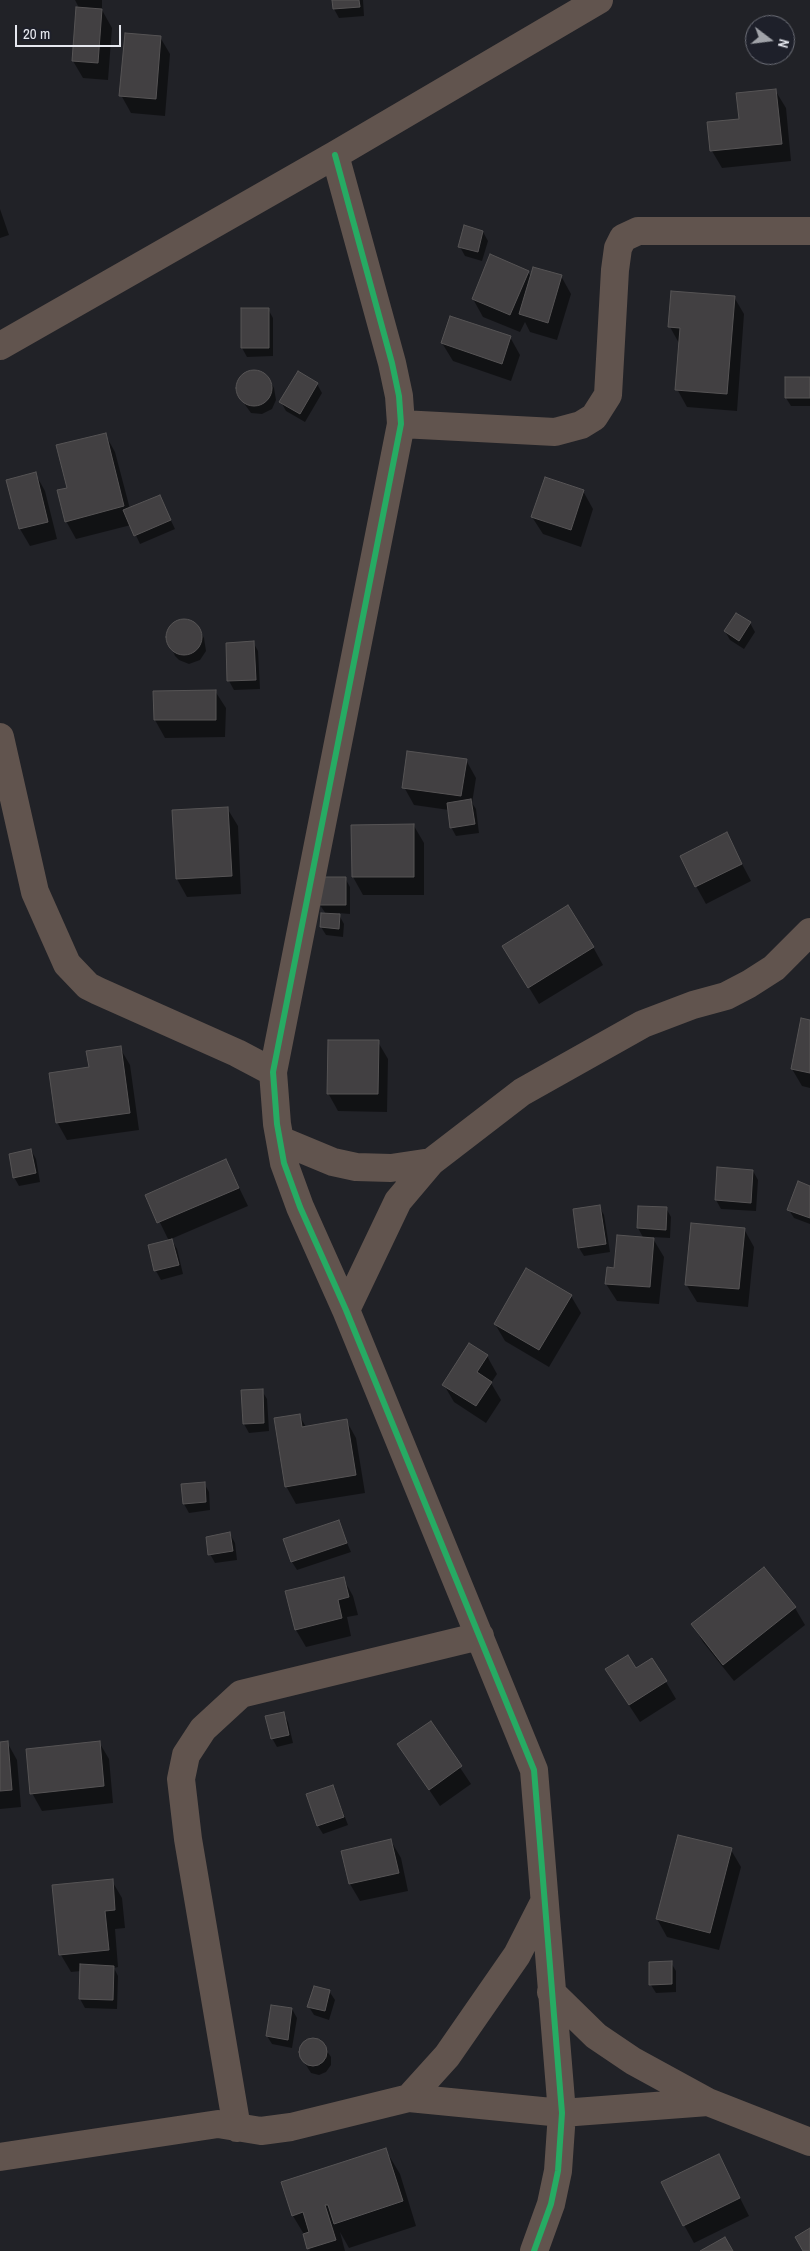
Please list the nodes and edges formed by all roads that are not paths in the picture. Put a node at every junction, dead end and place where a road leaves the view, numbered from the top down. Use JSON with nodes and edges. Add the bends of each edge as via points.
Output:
{"nodes":[{"id":1,"x":599,"y":0,"type":"edge"},
{"id":2,"x":335,"y":156,"type":"junction"},
{"id":3,"x":810,"y":231,"type":"edge"},
{"id":4,"x":0,"y":346,"type":"edge"},
{"id":5,"x":401,"y":424,"type":"junction"},
{"id":6,"x":0,"y":737,"type":"edge"},
{"id":7,"x":810,"y":932,"type":"edge"},
{"id":8,"x":273,"y":1072,"type":"junction"},
{"id":9,"x":280,"y":1140,"type":"junction"},
{"id":10,"x":430,"y":1162,"type":"junction"},
{"id":11,"x":346,"y":1310,"type":"junction"},
{"id":12,"x":480,"y":1636,"type":"junction"},
{"id":13,"x":544,"y":1902,"type":"junction"},
{"id":14,"x":551,"y":1992,"type":"junction"},
{"id":15,"x":409,"y":2098,"type":"junction"},
{"id":16,"x":708,"y":2102,"type":"junction"},
{"id":17,"x":562,"y":2113,"type":"junction"},
{"id":18,"x":237,"y":2128,"type":"junction"},
{"id":19,"x":810,"y":2142,"type":"edge"},
{"id":20,"x":0,"y":2158,"type":"edge"},
{"id":21,"x":534,"y":2251,"type":"edge"}],
"edges":[{"from":1,"to":2,"type":"street"},
{"from":2,"to":4,"type":"street"},
{"from":2,"to":5,"type":"street","via":[[392,363]]},
{"from":3,"to":5,"type":"street","via":[[638,231],[623,238],[615,270],[608,395],[594,417],[581,425],[555,432]]},
{"from":5,"to":8,"type":"street"},
{"from":6,"to":8,"type":"street","via":[[35,892],[67,964],[98,992]]},
{"from":7,"to":10,"type":"street","via":[[774,968],[749,984],[726,996],[643,1024],[522,1092]]},
{"from":8,"to":9,"type":"street"},
{"from":9,"to":10,"type":"street","via":[[333,1162],[356,1167],[391,1168]]},
{"from":9,"to":11,"type":"street","via":[[300,1207]]},
{"from":10,"to":11,"type":"street","via":[[398,1201]]},
{"from":11,"to":12,"type":"street"},
{"from":12,"to":13,"type":"street","via":[[534,1770]]},
{"from":12,"to":18,"type":"street","via":[[242,1694],[214,1717],[186,1755],[181,1779],[188,1839]]},
{"from":13,"to":14,"type":"street"},
{"from":13,"to":15,"type":"street","via":[[517,1954],[447,2056]]},
{"from":14,"to":16,"type":"street","via":[[596,2036],[633,2061]]},
{"from":14,"to":17,"type":"street"},
{"from":15,"to":17,"type":"street"},
{"from":15,"to":18,"type":"street","via":[[291,2126],[261,2131]]},
{"from":16,"to":17,"type":"street"},
{"from":16,"to":19,"type":"street"},
{"from":17,"to":21,"type":"street","via":[[558,2171],[551,2204]]},
{"from":18,"to":20,"type":"street","via":[[218,2124]]}]}
